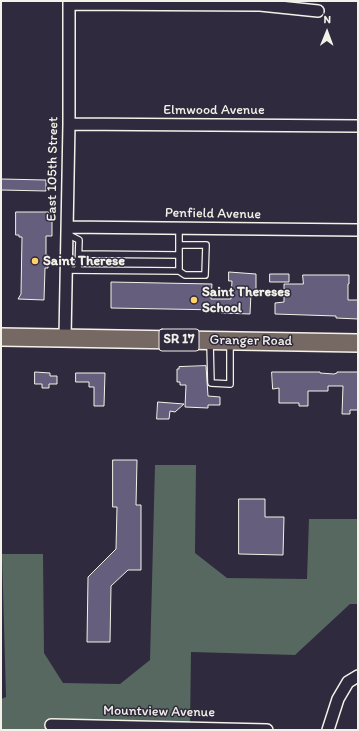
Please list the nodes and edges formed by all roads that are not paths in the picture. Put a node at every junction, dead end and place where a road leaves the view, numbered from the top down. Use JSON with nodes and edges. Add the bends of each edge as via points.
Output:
{"nodes":[{"id":1,"x":69,"y":2,"type":"edge"},
{"id":2,"x":318,"y":11,"type":"dead end"},
{"id":3,"x":69,"y":124,"type":"junction"},
{"id":4,"x":358,"y":126,"type":"edge"},
{"id":5,"x":179,"y":228,"type":"junction"},
{"id":6,"x":67,"y":230,"type":"junction"},
{"id":7,"x":358,"y":230,"type":"edge"},
{"id":8,"x":179,"y":245,"type":"junction"},
{"id":9,"x":79,"y":254,"type":"junction"},
{"id":10,"x":179,"y":255,"type":"junction"},
{"id":11,"x":66,"y":270,"type":"junction"},
{"id":12,"x":78,"y":270,"type":"junction"},
{"id":13,"x":179,"y":271,"type":"junction"},
{"id":14,"x":1,"y":337,"type":"edge"},
{"id":15,"x":65,"y":337,"type":"junction"},
{"id":16,"x":210,"y":340,"type":"junction"},
{"id":17,"x":230,"y":341,"type":"junction"},
{"id":18,"x":358,"y":343,"type":"edge"},
{"id":19,"x":358,"y":676,"type":"edge"},
{"id":20,"x":51,"y":724,"type":"dead end"},
{"id":21,"x":267,"y":730,"type":"edge"},
{"id":22,"x":328,"y":730,"type":"edge"}],
"edges":[{"from":1,"to":2,"type":"street","via":[[260,5]]},
{"from":1,"to":3,"type":"street","name":"East 105th Street"},
{"from":3,"to":4,"type":"street","name":"Elmwood Avenue"},
{"from":3,"to":6,"type":"street","name":"East 105th Street"},
{"from":5,"to":6,"type":"street","name":"Penfield Avenue"},
{"from":5,"to":7,"type":"street","name":"Penfield Avenue"},
{"from":5,"to":8,"type":"lane"},
{"from":6,"to":9,"type":"lane","via":[[80,240]]},
{"from":6,"to":11,"type":"street","name":"East 105th Street"},
{"from":8,"to":10,"type":"lane"},
{"from":8,"to":13,"type":"lane","via":[[206,245],[205,275],[185,275]]},
{"from":9,"to":10,"type":"lane"},
{"from":9,"to":12,"type":"lane"},
{"from":10,"to":13,"type":"lane"},
{"from":11,"to":12,"type":"lane"},
{"from":11,"to":15,"type":"street","name":"East 105th Street"},
{"from":12,"to":13,"type":"lane"},
{"from":14,"to":15,"type":"main road","name":"Granger Road","number":"SR 17"},
{"from":15,"to":16,"type":"main road","name":"Granger Road","number":"SR 17"},
{"from":16,"to":17,"type":"main road","name":"Granger Road","number":"SR 17"},
{"from":16,"to":17,"type":"lane","via":[[211,383],[230,384]]},
{"from":17,"to":18,"type":"main road","name":"Granger Road","number":"SR 17"},
{"from":19,"to":22,"type":"street","via":[[348,682],[338,699]]},
{"from":20,"to":21,"type":"street","name":"Mountview Avenue"}]}
